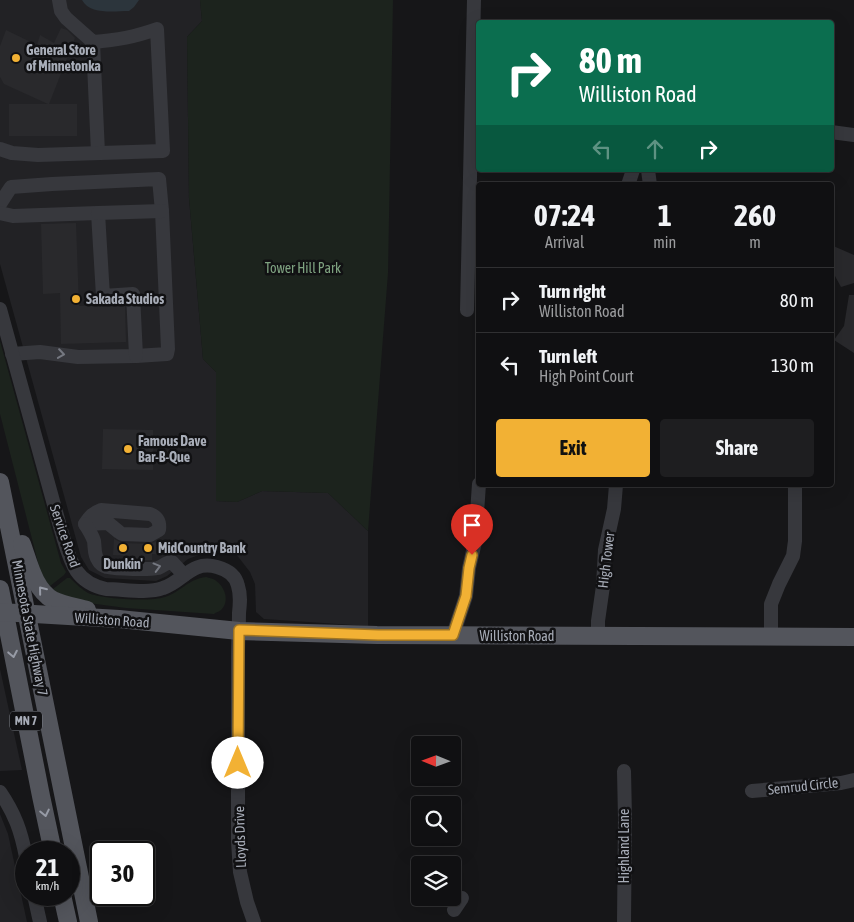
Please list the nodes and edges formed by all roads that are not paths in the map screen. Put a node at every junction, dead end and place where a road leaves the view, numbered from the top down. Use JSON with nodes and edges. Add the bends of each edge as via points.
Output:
{"nodes":[{"id":1,"x":59,"y":0,"type":"edge"},
{"id":2,"x":474,"y":0,"type":"edge"},
{"id":3,"x":93,"y":42,"type":"junction"},
{"id":4,"x":834,"y":132,"type":"edge"},
{"id":5,"x":854,"y":135,"type":"edge"},
{"id":6,"x":0,"y":149,"type":"edge"},
{"id":7,"x":98,"y":153,"type":"junction"},
{"id":8,"x":0,"y":204,"type":"edge"},
{"id":9,"x":162,"y":211,"type":"junction"},
{"id":10,"x":0,"y":212,"type":"edge"},
{"id":11,"x":98,"y":214,"type":"junction"},
{"id":12,"x":0,"y":309,"type":"edge"},
{"id":13,"x":467,"y":310,"type":"dead end"},
{"id":14,"x":12,"y":354,"type":"junction"},
{"id":15,"x":136,"y":356,"type":"junction"},
{"id":16,"x":0,"y":482,"type":"edge"},
{"id":17,"x":479,"y":487,"type":"edge"},
{"id":18,"x":616,"y":487,"type":"edge"},
{"id":19,"x":795,"y":487,"type":"edge"},
{"id":20,"x":86,"y":524,"type":"dead end"},
{"id":21,"x":184,"y":575,"type":"junction"},
{"id":22,"x":0,"y":589,"type":"edge"},
{"id":23,"x":3,"y":612,"type":"edge"},
{"id":24,"x":27,"y":614,"type":"junction"},
{"id":25,"x":118,"y":619,"type":"junction"},
{"id":26,"x":239,"y":630,"type":"junction"},
{"id":27,"x":453,"y":635,"type":"junction"},
{"id":28,"x":598,"y":636,"type":"junction"},
{"id":29,"x":771,"y":637,"type":"junction"},
{"id":30,"x":854,"y":637,"type":"edge"},
{"id":31,"x":624,"y":771,"type":"dead end"},
{"id":32,"x":854,"y":780,"type":"edge"},
{"id":33,"x":0,"y":792,"type":"edge"},
{"id":34,"x":752,"y":792,"type":"dead end"},
{"id":35,"x":23,"y":841,"type":"edge"},
{"id":36,"x":51,"y":841,"type":"edge"},
{"id":37,"x":462,"y":898,"type":"dead end"},
{"id":38,"x":36,"y":906,"type":"edge"},
{"id":39,"x":64,"y":906,"type":"edge"},
{"id":40,"x":454,"y":910,"type":"dead end"},
{"id":41,"x":40,"y":922,"type":"edge"},
{"id":42,"x":68,"y":922,"type":"edge"},
{"id":43,"x":89,"y":922,"type":"edge"},
{"id":44,"x":254,"y":922,"type":"edge"},
{"id":45,"x":624,"y":922,"type":"edge"}],
"edges":[{"from":1,"to":3,"type":"street","via":[[61,12]]},
{"from":2,"to":13,"type":"street"},
{"from":3,"to":7,"type":"street"},
{"from":3,"to":7,"type":"street","via":[[120,40],[157,29],[163,150]]},
{"from":4,"to":5,"type":"street"},
{"from":6,"to":7,"type":"street","via":[[38,155]]},
{"from":8,"to":9,"type":"street","via":[[11,187],[159,179]]},
{"from":9,"to":11,"type":"street"},
{"from":9,"to":15,"type":"street","via":[[168,349],[167,354]]},
{"from":10,"to":11,"type":"street","via":[[13,216]]},
{"from":11,"to":15,"type":"street","via":[[103,296],[133,294]]},
{"from":12,"to":14,"type":"street","name":"Service Road"},
{"from":14,"to":15,"type":"street","one_way":true},
{"from":14,"to":21,"type":"street","name":"Service Road","via":[[75,570],[90,583],[106,589],[153,591]]},
{"from":16,"to":24,"type":"main road","name":"Minnesota State Highway 7","number":"MN 7"},
{"from":25,"to":16,"type":"main road","one_way":true,"via":[[58,602],[38,586]]},
{"from":17,"to":27,"type":"street","via":[[475,542],[466,596]]},
{"from":18,"to":28,"type":"street","name":"High Tower","via":[[605,550]]},
{"from":19,"to":29,"type":"street","via":[[793,556],[771,604]]},
{"from":20,"to":21,"type":"street","one_way":true,"via":[[92,533],[95,555],[102,565],[152,569],[172,562]]},
{"from":21,"to":26,"type":"street","name":"Service Road","via":[[199,566],[216,566],[233,575],[239,589]]},
{"from":22,"to":23,"type":"main road","name":"Minnesota State Highway 7","number":"MN 7"},
{"from":23,"to":24,"type":"main road","name":"Williston Road"},
{"from":23,"to":36,"type":"main road","name":"Minnesota State Highway 7","number":"MN 7","one_way":true},
{"from":24,"to":25,"type":"main road","name":"Williston Road"},
{"from":24,"to":43,"type":"main road","name":"Minnesota State Highway 7","number":"MN 7"},
{"from":25,"to":26,"type":"main road","name":"Williston Road"},
{"from":26,"to":27,"type":"main road","name":"Williston Road"},
{"from":26,"to":44,"type":"street","name":"Lloyds Drive","via":[[240,872]]},
{"from":27,"to":28,"type":"main road","name":"Williston Road"},
{"from":28,"to":29,"type":"main road","name":"Williston Road"},
{"from":29,"to":30,"type":"main road","name":"Williston Road"},
{"from":31,"to":45,"type":"street","name":"Highland Lane"},
{"from":32,"to":34,"type":"street","name":"Semrud Circle"},
{"from":33,"to":35,"type":"street","via":[[16,818]]},
{"from":37,"to":40,"type":"street"},
{"from":38,"to":41,"type":"street"},
{"from":39,"to":42,"type":"main road"}]}
